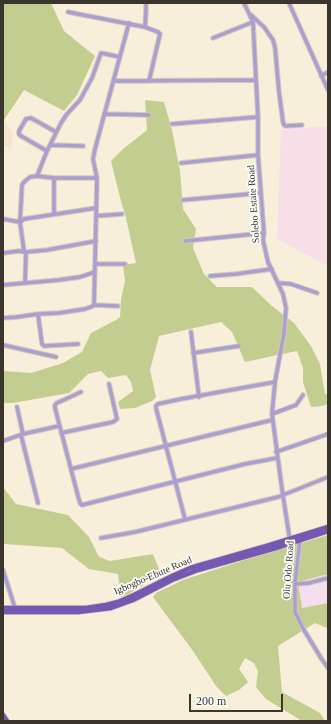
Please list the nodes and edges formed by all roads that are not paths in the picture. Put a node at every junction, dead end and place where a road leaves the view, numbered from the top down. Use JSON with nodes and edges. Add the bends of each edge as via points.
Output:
{"nodes":[{"id":1,"x":146,"y":3,"type":"edge"},
{"id":2,"x":244,"y":3,"type":"edge"},
{"id":3,"x":289,"y":3,"type":"edge"},
{"id":4,"x":68,"y":12,"type":"dead end"},
{"id":5,"x":249,"y":13,"type":"junction"},
{"id":6,"x":253,"y":22,"type":"junction"},
{"id":7,"x":129,"y":23,"type":"junction"},
{"id":8,"x":145,"y":27,"type":"junction"},
{"id":9,"x":214,"y":38,"type":"dead end"},
{"id":10,"x":120,"y":58,"type":"junction"},
{"id":11,"x":328,"y":72,"type":"edge"},
{"id":12,"x":321,"y":76,"type":"junction"},
{"id":13,"x":256,"y":80,"type":"junction"},
{"id":14,"x":114,"y":81,"type":"junction"},
{"id":15,"x":149,"y":81,"type":"junction"},
{"id":16,"x":328,"y":90,"type":"edge"},
{"id":17,"x":105,"y":114,"type":"junction"},
{"id":18,"x":149,"y":115,"type":"dead end"},
{"id":19,"x":258,"y":117,"type":"junction"},
{"id":20,"x":172,"y":124,"type":"dead end"},
{"id":21,"x":302,"y":125,"type":"dead end"},
{"id":22,"x":56,"y":132,"type":"junction"},
{"id":23,"x":50,"y":145,"type":"junction"},
{"id":24,"x":83,"y":146,"type":"dead end"},
{"id":25,"x":47,"y":151,"type":"junction"},
{"id":26,"x":258,"y":155,"type":"junction"},
{"id":27,"x":181,"y":163,"type":"dead end"},
{"id":28,"x":37,"y":176,"type":"junction"},
{"id":29,"x":54,"y":178,"type":"junction"},
{"id":30,"x":97,"y":178,"type":"junction"},
{"id":31,"x":261,"y":193,"type":"junction"},
{"id":32,"x":183,"y":200,"type":"dead end"},
{"id":33,"x":96,"y":208,"type":"junction"},
{"id":34,"x":54,"y":214,"type":"junction"},
{"id":35,"x":122,"y":214,"type":"dead end"},
{"id":36,"x":96,"y":216,"type":"junction"},
{"id":37,"x":3,"y":219,"type":"edge"},
{"id":38,"x":20,"y":222,"type":"junction"},
{"id":39,"x":264,"y":233,"type":"junction"},
{"id":40,"x":96,"y":241,"type":"junction"},
{"id":41,"x":185,"y":241,"type":"dead end"},
{"id":42,"x":25,"y":252,"type":"junction"},
{"id":43,"x":3,"y":253,"type":"edge"},
{"id":44,"x":95,"y":264,"type":"junction"},
{"id":45,"x":125,"y":264,"type":"dead end"},
{"id":46,"x":272,"y":269,"type":"junction"},
{"id":47,"x":95,"y":272,"type":"junction"},
{"id":48,"x":210,"y":276,"type":"dead end"},
{"id":49,"x":25,"y":283,"type":"junction"},
{"id":50,"x":278,"y":283,"type":"junction"},
{"id":51,"x":3,"y":285,"type":"edge"},
{"id":52,"x":317,"y":293,"type":"dead end"},
{"id":53,"x":94,"y":305,"type":"junction"},
{"id":54,"x":118,"y":306,"type":"dead end"},
{"id":55,"x":38,"y":314,"type":"junction"},
{"id":56,"x":3,"y":318,"type":"edge"},
{"id":57,"x":191,"y":332,"type":"dead end"},
{"id":58,"x":78,"y":344,"type":"dead end"},
{"id":59,"x":3,"y":345,"type":"edge"},
{"id":60,"x":239,"y":346,"type":"dead end"},
{"id":61,"x":193,"y":353,"type":"junction"},
{"id":62,"x":56,"y":357,"type":"dead end"},
{"id":63,"x":275,"y":382,"type":"junction"},
{"id":64,"x":108,"y":384,"type":"dead end"},
{"id":65,"x":81,"y":392,"type":"dead end"},
{"id":66,"x":303,"y":395,"type":"dead end"},
{"id":67,"x":199,"y":397,"type":"junction"},
{"id":68,"x":17,"y":408,"type":"dead end"},
{"id":69,"x":272,"y":414,"type":"junction"},
{"id":70,"x":272,"y":420,"type":"junction"},
{"id":71,"x":59,"y":426,"type":"junction"},
{"id":72,"x":61,"y":433,"type":"junction"},
{"id":73,"x":328,"y":434,"type":"edge"},
{"id":74,"x":22,"y":435,"type":"junction"},
{"id":75,"x":3,"y":439,"type":"edge"},
{"id":76,"x":166,"y":447,"type":"junction"},
{"id":77,"x":276,"y":452,"type":"junction"},
{"id":78,"x":277,"y":458,"type":"junction"},
{"id":79,"x":71,"y":469,"type":"junction"},
{"id":80,"x":328,"y":477,"type":"edge"},
{"id":81,"x":175,"y":482,"type":"junction"},
{"id":82,"x":282,"y":495,"type":"junction"},
{"id":83,"x":38,"y":502,"type":"dead end"},
{"id":84,"x":185,"y":519,"type":"junction"},
{"id":85,"x":328,"y":527,"type":"edge"},
{"id":86,"x":328,"y":531,"type":"edge"},
{"id":87,"x":101,"y":538,"type":"dead end"},
{"id":88,"x":300,"y":538,"type":"junction"},
{"id":89,"x":290,"y":541,"type":"junction"},
{"id":90,"x":3,"y":570,"type":"edge"},
{"id":91,"x":328,"y":578,"type":"edge"},
{"id":92,"x":294,"y":584,"type":"junction"},
{"id":93,"x":3,"y":608,"type":"edge"},
{"id":94,"x":15,"y":608,"type":"junction"},
{"id":95,"x":3,"y":612,"type":"edge"},
{"id":96,"x":328,"y":668,"type":"edge"},
{"id":97,"x":3,"y":715,"type":"edge"},
{"id":98,"x":7,"y":721,"type":"edge"}],
"edges":[{"from":1,"to":8,"type":"street"},
{"from":2,"to":5,"type":"street","name":"Solebo Estate Road"},
{"from":3,"to":12,"type":"street"},
{"from":4,"to":7,"type":"street"},
{"from":5,"to":6,"type":"street","name":"Solebo Estate Road"},
{"from":5,"to":21,"type":"street","via":[[273,40],[284,125]]},
{"from":6,"to":9,"type":"street"},
{"from":6,"to":13,"type":"street","name":"Solebo Estate Road"},
{"from":7,"to":8,"type":"street"},
{"from":7,"to":10,"type":"street"},
{"from":8,"to":15,"type":"street","via":[[160,34]]},
{"from":10,"to":14,"type":"street"},
{"from":10,"to":22,"type":"street","via":[[101,53],[80,100]]},
{"from":11,"to":12,"type":"street"},
{"from":12,"to":16,"type":"street"},
{"from":13,"to":15,"type":"street"},
{"from":13,"to":19,"type":"street","name":"Solebo Estate Road"},
{"from":14,"to":15,"type":"street"},
{"from":14,"to":17,"type":"street"},
{"from":17,"to":18,"type":"street"},
{"from":17,"to":30,"type":"street","via":[[95,149]]},
{"from":19,"to":20,"type":"street"},
{"from":19,"to":26,"type":"street","name":"Solebo Estate Road"},
{"from":22,"to":23,"type":"street"},
{"from":22,"to":25,"type":"street","via":[[31,118],[26,119],[19,130],[21,136]]},
{"from":23,"to":24,"type":"street"},
{"from":23,"to":25,"type":"street"},
{"from":25,"to":28,"type":"street"},
{"from":26,"to":27,"type":"street"},
{"from":26,"to":31,"type":"street","name":"Solebo Estate Road"},
{"from":28,"to":29,"type":"street"},
{"from":28,"to":38,"type":"street","via":[[30,177],[22,185]]},
{"from":29,"to":30,"type":"street"},
{"from":29,"to":34,"type":"street"},
{"from":30,"to":33,"type":"street"},
{"from":31,"to":32,"type":"street"},
{"from":31,"to":39,"type":"street","name":"Solebo Estate Road"},
{"from":33,"to":34,"type":"street"},
{"from":33,"to":36,"type":"street"},
{"from":34,"to":38,"type":"street","via":[[24,219]]},
{"from":35,"to":36,"type":"street"},
{"from":36,"to":40,"type":"street"},
{"from":37,"to":38,"type":"street"},
{"from":38,"to":42,"type":"street"},
{"from":39,"to":41,"type":"street"},
{"from":39,"to":46,"type":"street","name":"Solebo Estate Road","via":[[268,262]]},
{"from":40,"to":42,"type":"street"},
{"from":40,"to":44,"type":"street"},
{"from":42,"to":43,"type":"street"},
{"from":42,"to":49,"type":"street"},
{"from":44,"to":45,"type":"street"},
{"from":44,"to":47,"type":"street"},
{"from":46,"to":48,"type":"street"},
{"from":46,"to":50,"type":"street","name":"Solebo Estate Road"},
{"from":47,"to":49,"type":"street","via":[[59,280]]},
{"from":47,"to":53,"type":"street"},
{"from":49,"to":51,"type":"street"},
{"from":50,"to":52,"type":"street","via":[[291,284]]},
{"from":50,"to":63,"type":"street","name":"Solebo Estate Road","via":[[286,308]]},
{"from":53,"to":54,"type":"street"},
{"from":53,"to":55,"type":"street","via":[[85,309]]},
{"from":55,"to":56,"type":"street"},
{"from":55,"to":58,"type":"street","via":[[42,344],[45,347]]},
{"from":57,"to":61,"type":"street"},
{"from":59,"to":62,"type":"street"},
{"from":60,"to":61,"type":"street"},
{"from":61,"to":67,"type":"street"},
{"from":63,"to":67,"type":"street"},
{"from":63,"to":69,"type":"street","name":"Solebo Estate Road"},
{"from":64,"to":72,"type":"street","via":[[117,420]]},
{"from":65,"to":71,"type":"street","via":[[55,405]]},
{"from":66,"to":69,"type":"street","via":[[296,405]]},
{"from":67,"to":76,"type":"street","via":[[156,406]]},
{"from":68,"to":74,"type":"street"},
{"from":69,"to":70,"type":"street","name":"Solebo Estate Road"},
{"from":70,"to":76,"type":"street"},
{"from":70,"to":77,"type":"street","name":"Solebo Estate Road"},
{"from":71,"to":72,"type":"street"},
{"from":71,"to":74,"type":"street"},
{"from":72,"to":79,"type":"street"},
{"from":73,"to":77,"type":"street"},
{"from":74,"to":75,"type":"street"},
{"from":74,"to":83,"type":"street"},
{"from":76,"to":79,"type":"street"},
{"from":76,"to":81,"type":"street"},
{"from":77,"to":78,"type":"street","name":"Solebo Estate Road"},
{"from":78,"to":81,"type":"street"},
{"from":78,"to":82,"type":"street","name":"Solebo Estate Road"},
{"from":79,"to":81,"type":"street","via":[[82,505]]},
{"from":80,"to":82,"type":"street"},
{"from":81,"to":84,"type":"street"},
{"from":82,"to":84,"type":"street"},
{"from":82,"to":89,"type":"street","name":"Solebo Estate Road"},
{"from":84,"to":87,"type":"street"},
{"from":85,"to":88,"type":"main road","name":"Igbogbo-Ebute Road"},
{"from":86,"to":88,"type":"main road","name":"Igbogbo-Ebute Road"},
{"from":88,"to":89,"type":"main road","name":"Igbogbo-Ebute Road"},
{"from":88,"to":92,"type":"street","name":"Olu Odo Road"},
{"from":89,"to":94,"type":"main road","name":"Igbogbo-Ebute Road","via":[[190,568],[134,595],[106,605],[86,608]]},
{"from":89,"to":95,"type":"main road","name":"Igbogbo-Ebute Road","via":[[198,570],[110,608],[78,612]]},
{"from":90,"to":94,"type":"street"},
{"from":91,"to":92,"type":"street"},
{"from":92,"to":96,"type":"street","name":"Olu Odo Road","via":[[295,614]]},
{"from":93,"to":94,"type":"main road","name":"Igbogbo-Ebute Road"},
{"from":97,"to":98,"type":"main road"}]}
